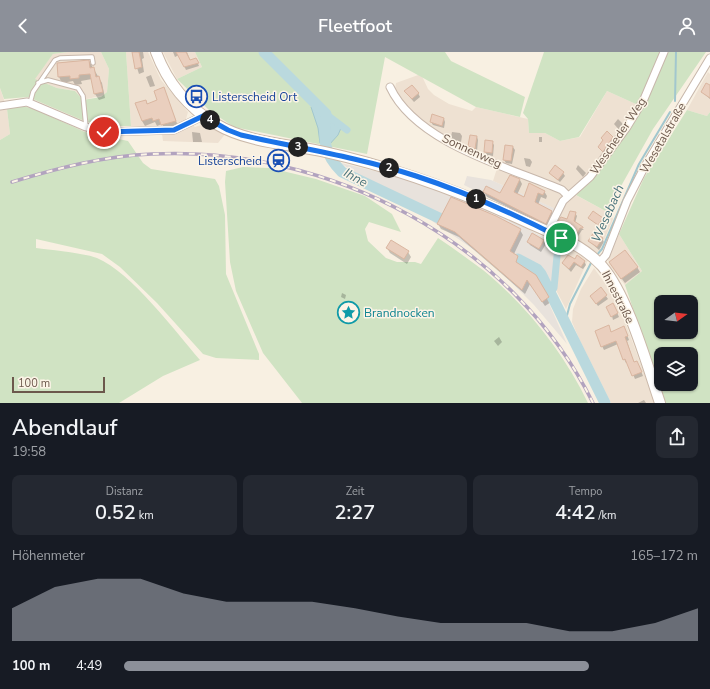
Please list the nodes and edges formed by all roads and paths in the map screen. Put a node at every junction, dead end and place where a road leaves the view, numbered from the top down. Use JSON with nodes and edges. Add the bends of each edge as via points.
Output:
{"nodes":[{"id":1,"x":156,"y":52,"type":"edge"},
{"id":2,"x":664,"y":52,"type":"edge"},
{"id":3,"x":710,"y":58,"type":"edge"},
{"id":4,"x":93,"y":63,"type":"dead end"},
{"id":5,"x":38,"y":83,"type":"junction"},
{"id":6,"x":390,"y":87,"type":"dead end"},
{"id":7,"x":30,"y":103,"type":"junction"},
{"id":8,"x":0,"y":106,"type":"edge"},
{"id":9,"x":203,"y":116,"type":"junction"},
{"id":10,"x":86,"y":127,"type":"junction"},
{"id":11,"x":568,"y":196,"type":"junction"},
{"id":12,"x":548,"y":231,"type":"junction"},
{"id":13,"x":596,"y":260,"type":"junction"},
{"id":14,"x":660,"y":403,"type":"edge"}],
"edges":[{"from":1,"to":9,"type":"main road","name":"Ihnestraße","via":[[166,76]]},
{"from":2,"to":11,"type":"street","name":"Wescheder Weg","via":[[644,99],[626,127],[590,177]]},
{"from":3,"to":13,"type":"street","name":"Wesetalstraße","via":[[627,201],[606,255]]},
{"from":4,"to":5,"type":"lane","via":[[92,57],[60,58],[49,66]]},
{"from":5,"to":7,"type":"lane"},
{"from":5,"to":10,"type":"lane","via":[[48,80],[78,88],[83,96]]},
{"from":6,"to":11,"type":"street","name":"Sonnenweg","via":[[405,111],[427,129],[458,147],[562,190]]},
{"from":7,"to":8,"type":"street"},
{"from":7,"to":10,"type":"street"},
{"from":9,"to":10,"type":"street","via":[[174,130],[164,131],[104,132]]},
{"from":9,"to":12,"type":"main road","name":"Ihnestraße","via":[[241,135],[338,155],[416,176],[461,192]]},
{"from":11,"to":12,"type":"street","name":"Wescheder Weg"},
{"from":12,"to":13,"type":"main road","name":"Ihnestraße","via":[[581,248]]},
{"from":13,"to":14,"type":"main road","name":"Ihnestraße","via":[[611,279],[627,312]]}]}
